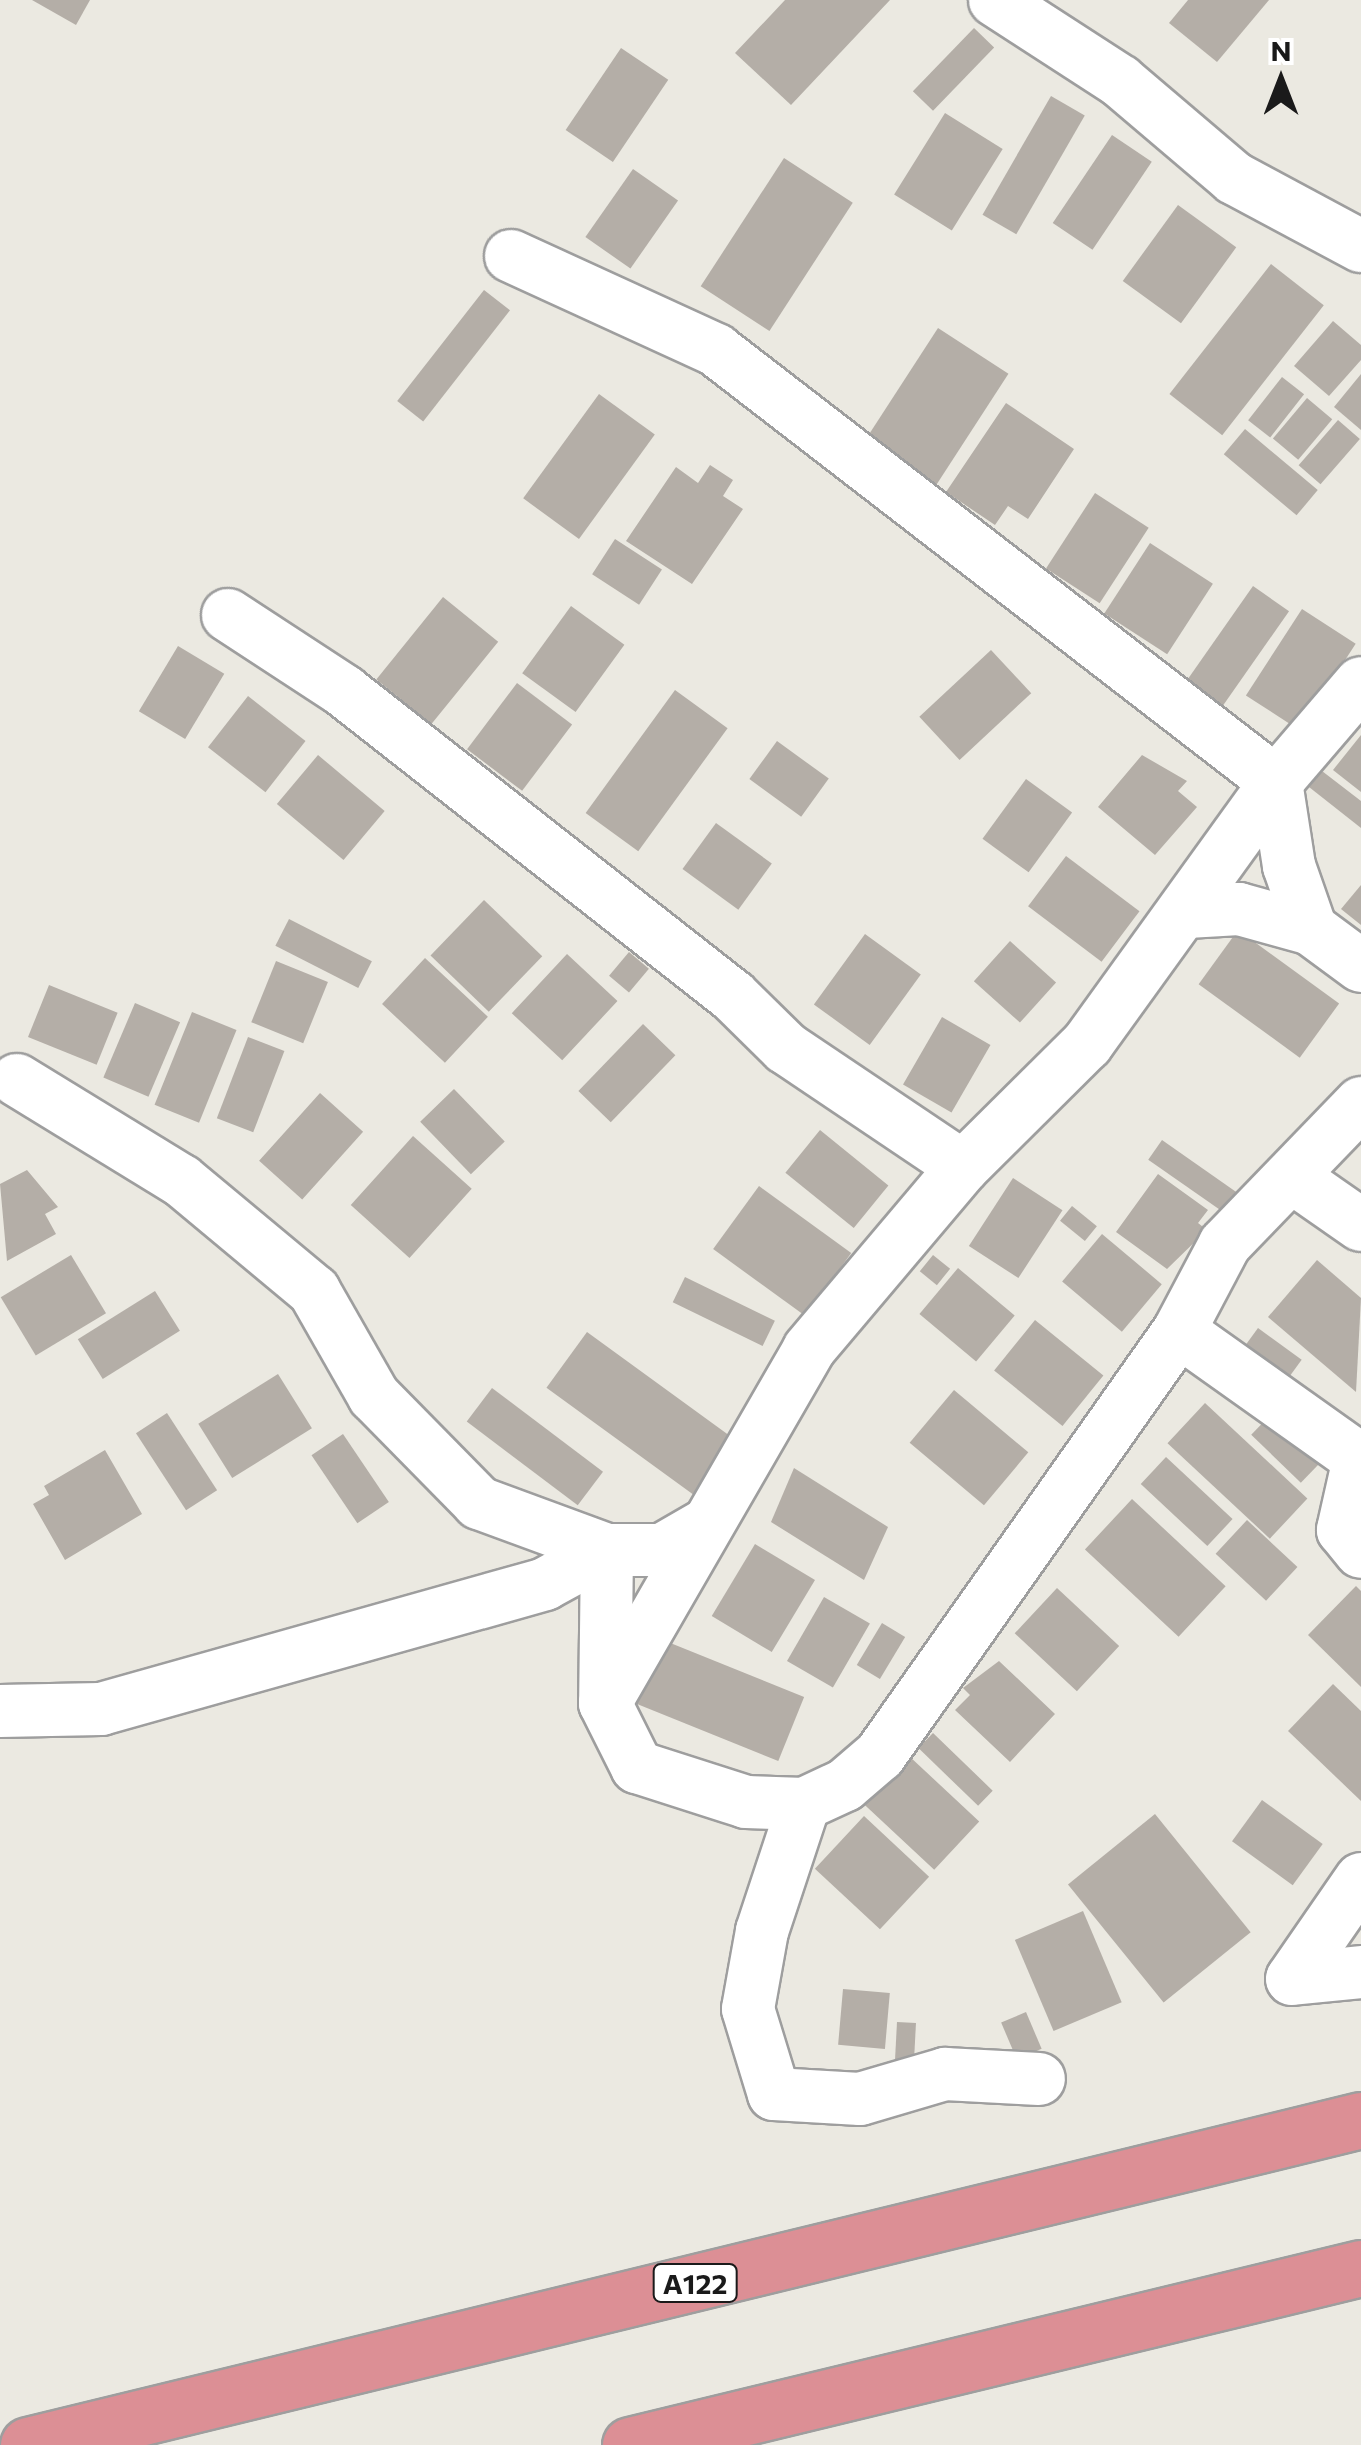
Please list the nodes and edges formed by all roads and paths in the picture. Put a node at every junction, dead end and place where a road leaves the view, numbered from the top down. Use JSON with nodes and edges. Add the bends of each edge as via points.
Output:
{"nodes":[{"id":1,"x":995,"y":0,"type":"edge"},
{"id":2,"x":1361,"y":246,"type":"edge"},
{"id":3,"x":512,"y":256,"type":"dead end"},
{"id":4,"x":228,"y":614,"type":"dead end"},
{"id":5,"x":1361,"y":683,"type":"edge"},
{"id":6,"x":1276,"y":782,"type":"junction"},
{"id":7,"x":1187,"y":912,"type":"junction"},
{"id":8,"x":1311,"y":929,"type":"junction"},
{"id":9,"x":1361,"y":966,"type":"edge"},
{"id":10,"x":16,"y":1080,"type":"dead end"},
{"id":11,"x":1361,"y":1103,"type":"edge"},
{"id":12,"x":963,"y":1166,"type":"junction"},
{"id":13,"x":1294,"y":1179,"type":"junction"},
{"id":14,"x":1361,"y":1225,"type":"edge"},
{"id":15,"x":1179,"y":1331,"type":"junction"},
{"id":16,"x":707,"y":1524,"type":"junction"},
{"id":17,"x":607,"y":1550,"type":"junction"},
{"id":18,"x":1361,"y":1552,"type":"edge"},
{"id":19,"x":604,"y":1703,"type":"junction"},
{"id":20,"x":0,"y":1711,"type":"edge"},
{"id":21,"x":804,"y":1804,"type":"junction"},
{"id":22,"x":1361,"y":1879,"type":"edge"},
{"id":23,"x":1361,"y":1972,"type":"edge"},
{"id":24,"x":1039,"y":2079,"type":"dead end"},
{"id":25,"x":1361,"y":2120,"type":"edge"},
{"id":26,"x":1361,"y":2268,"type":"edge"},
{"id":27,"x":28,"y":2445,"type":"edge"},
{"id":28,"x":630,"y":2445,"type":"edge"}],
"edges":[{"from":1,"to":2,"type":"street","via":[[1120,81],[1234,178]]},
{"from":3,"to":6,"type":"street","via":[[716,350]]},
{"from":4,"to":12,"type":"street","via":[[360,703],[733,996],[786,1048]]},
{"from":5,"to":6,"type":"street"},
{"from":6,"to":7,"type":"street"},
{"from":6,"to":8,"type":"street","via":[[1289,866]]},
{"from":7,"to":8,"type":"street","via":[[1239,908]]},
{"from":7,"to":12,"type":"street","via":[[1086,1044]]},
{"from":8,"to":9,"type":"street"},
{"from":10,"to":17,"type":"street","via":[[182,1181],[314,1291],[374,1396],[479,1503]]},
{"from":11,"to":13,"type":"street"},
{"from":12,"to":16,"type":"street","via":[[809,1348]]},
{"from":13,"to":14,"type":"street"},
{"from":13,"to":15,"type":"street","via":[[1225,1244]]},
{"from":15,"to":18,"type":"street","via":[[1359,1459],[1343,1530]]},
{"from":15,"to":21,"type":"street","via":[[880,1755]]},
{"from":16,"to":17,"type":"street","via":[[662,1550]]},
{"from":16,"to":19,"type":"street"},
{"from":17,"to":19,"type":"street"},
{"from":17,"to":20,"type":"street","via":[[545,1584],[119,1704]]},
{"from":19,"to":21,"type":"street","via":[[637,1768],[746,1802]]},
{"from":21,"to":24,"type":"street","via":[[762,1932],[748,2009],[774,2094],[860,2099],[945,2074]]},
{"from":22,"to":23,"type":"street","via":[[1292,1979]]},
{"from":25,"to":27,"type":"highway","number":"A122"},
{"from":26,"to":28,"type":"highway"}]}
